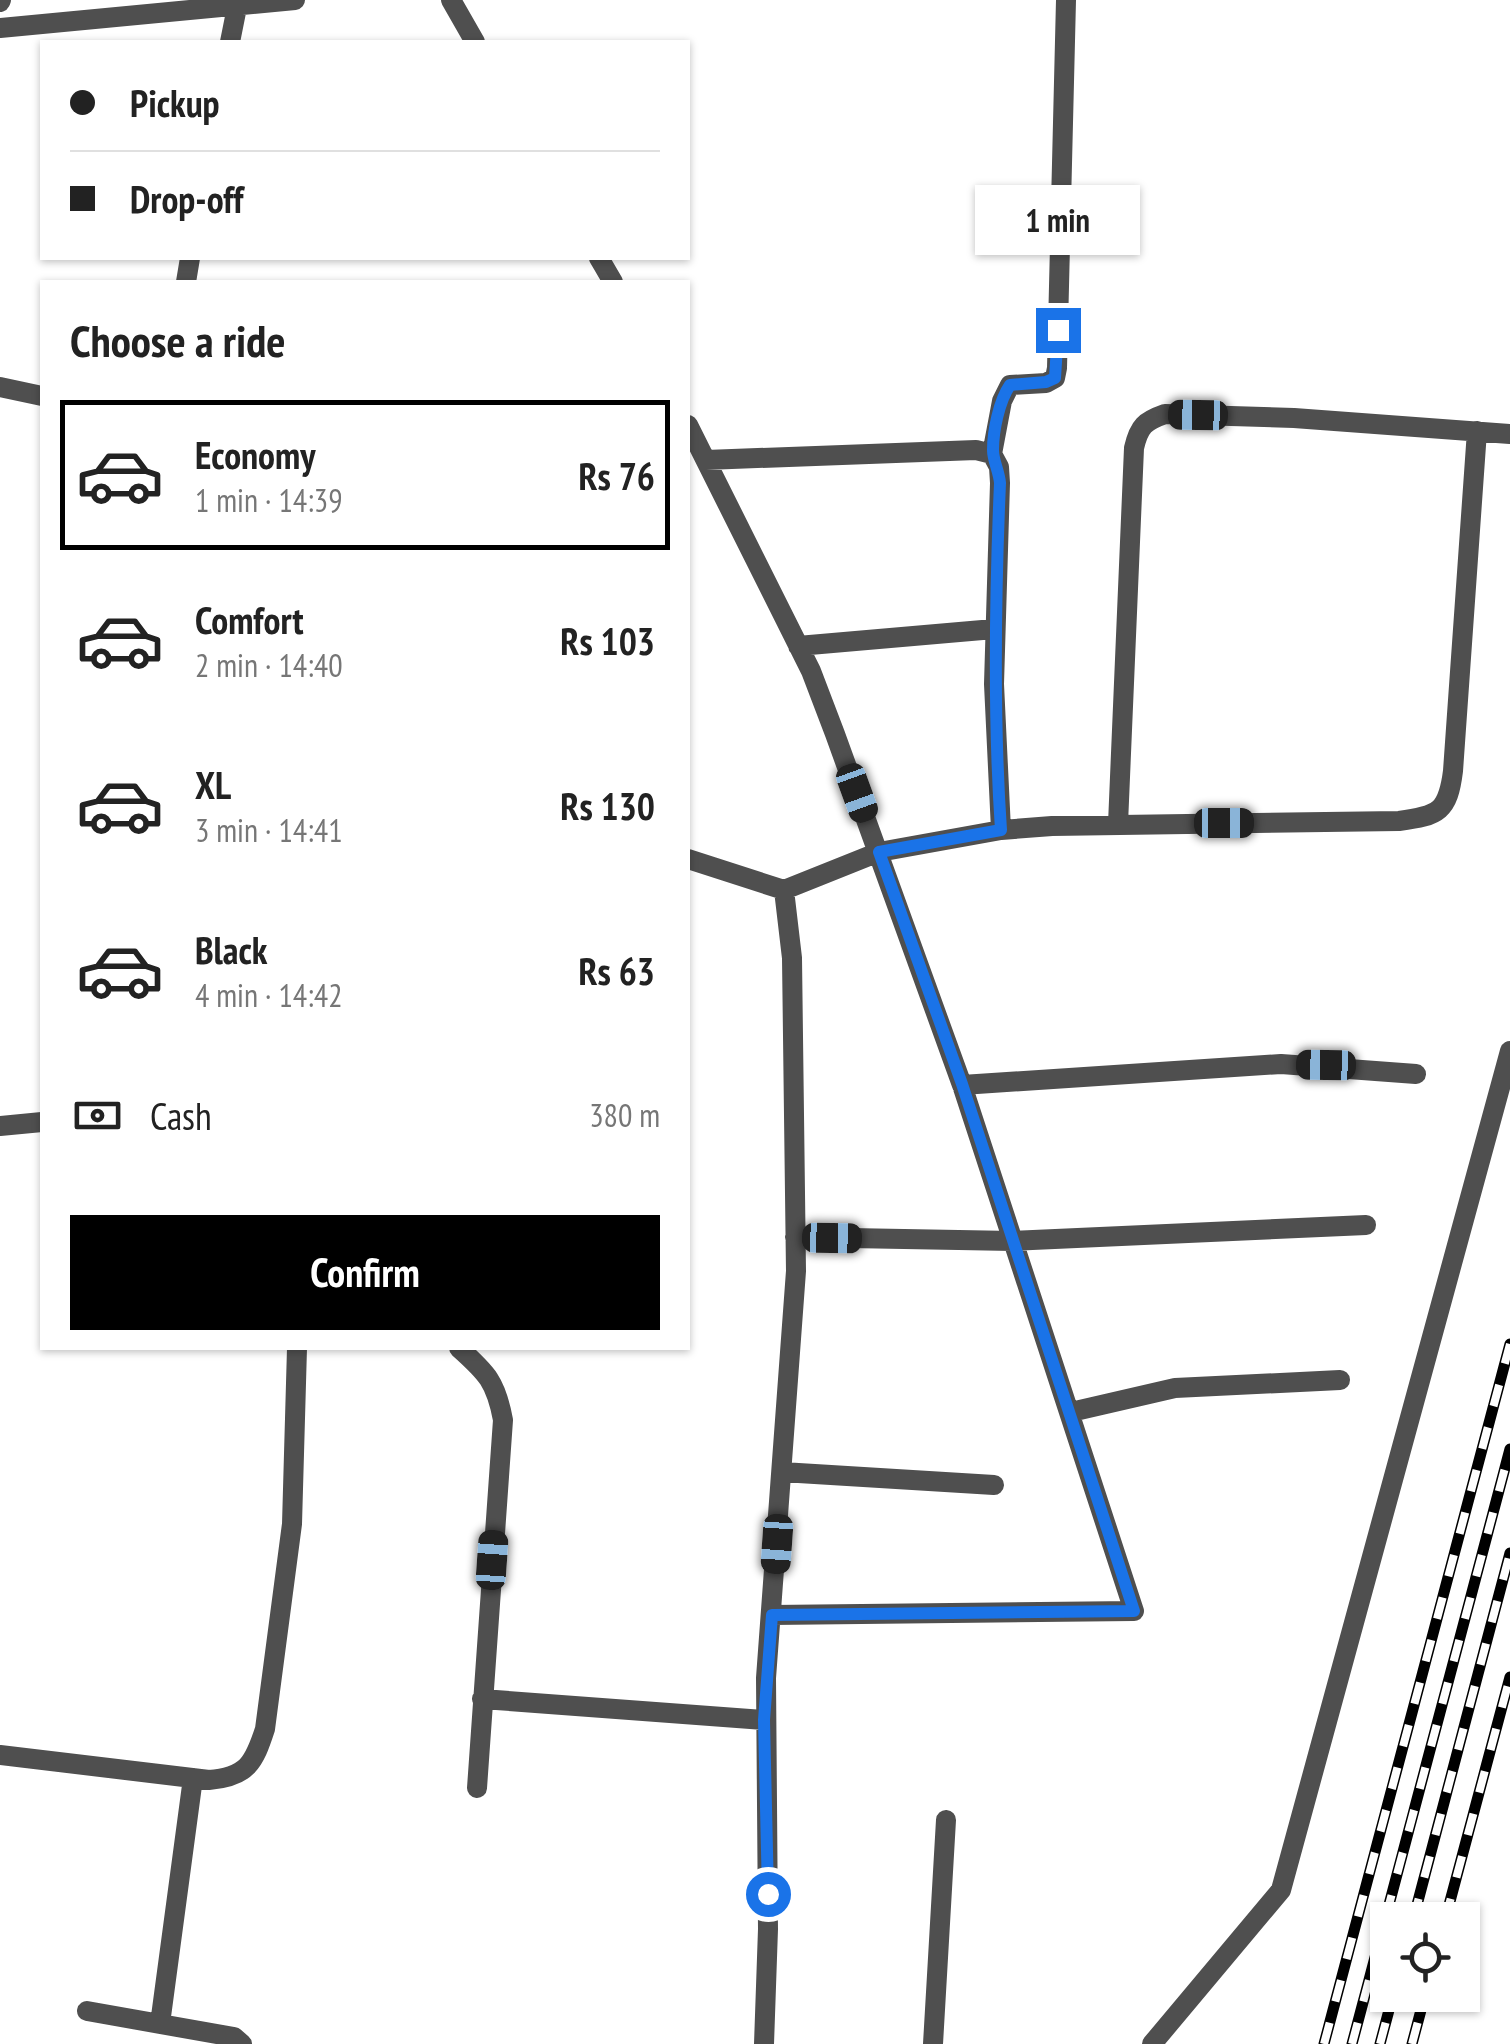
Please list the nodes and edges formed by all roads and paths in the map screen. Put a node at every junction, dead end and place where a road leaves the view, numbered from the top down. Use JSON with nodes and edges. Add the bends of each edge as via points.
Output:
{"nodes":[{"id":1,"x":295,"y":0,"type":"edge"},
{"id":2,"x":451,"y":0,"type":"edge"},
{"id":3,"x":1066,"y":0,"type":"edge"},
{"id":4,"x":237,"y":7,"type":"junction"},
{"id":5,"x":0,"y":28,"type":"edge"},
{"id":6,"x":230,"y":40,"type":"edge"},
{"id":7,"x":474,"y":40,"type":"edge"},
{"id":8,"x":0,"y":387,"type":"edge"},
{"id":9,"x":40,"y":396,"type":"edge"},
{"id":10,"x":690,"y":430,"type":"edge"},
{"id":11,"x":1477,"y":431,"type":"junction"},
{"id":12,"x":1510,"y":434,"type":"edge"},
{"id":13,"x":992,"y":454,"type":"junction"},
{"id":14,"x":706,"y":460,"type":"junction"},
{"id":15,"x":994,"y":629,"type":"junction"},
{"id":16,"x":798,"y":646,"type":"junction"},
{"id":17,"x":1118,"y":824,"type":"junction"},
{"id":18,"x":1001,"y":830,"type":"junction"},
{"id":19,"x":879,"y":852,"type":"junction"},
{"id":20,"x":690,"y":861,"type":"edge"},
{"id":21,"x":784,"y":890,"type":"junction"},
{"id":22,"x":1510,"y":1052,"type":"edge"},
{"id":23,"x":1416,"y":1074,"type":"dead end"},
{"id":24,"x":962,"y":1084,"type":"junction"},
{"id":25,"x":40,"y":1122,"type":"edge"},
{"id":26,"x":0,"y":1126,"type":"edge"},
{"id":27,"x":1366,"y":1225,"type":"dead end"},
{"id":28,"x":795,"y":1237,"type":"junction"},
{"id":29,"x":1013,"y":1242,"type":"junction"},
{"id":30,"x":297,"y":1350,"type":"edge"},
{"id":31,"x":462,"y":1350,"type":"edge"},
{"id":32,"x":1340,"y":1380,"type":"dead end"},
{"id":33,"x":1071,"y":1412,"type":"junction"},
{"id":34,"x":782,"y":1472,"type":"junction"},
{"id":35,"x":994,"y":1486,"type":"dead end"},
{"id":36,"x":772,"y":1615,"type":"junction"},
{"id":37,"x":482,"y":1699,"type":"junction"},
{"id":38,"x":764,"y":1720,"type":"junction"},
{"id":39,"x":0,"y":1755,"type":"edge"},
{"id":40,"x":192,"y":1778,"type":"junction"},
{"id":41,"x":477,"y":1788,"type":"dead end"},
{"id":42,"x":946,"y":1820,"type":"dead end"},
{"id":43,"x":87,"y":2011,"type":"dead end"},
{"id":44,"x":160,"y":2024,"type":"junction"},
{"id":45,"x":242,"y":2044,"type":"edge"},
{"id":46,"x":764,"y":2044,"type":"edge"},
{"id":47,"x":933,"y":2044,"type":"edge"},
{"id":48,"x":1152,"y":2044,"type":"edge"}],
"edges":[{"from":1,"to":4,"type":"street"},
{"from":2,"to":7,"type":"street"},
{"from":3,"to":13,"type":"street","via":[[1057,368],[1046,382],[1010,385]]},
{"from":4,"to":5,"type":"street"},
{"from":4,"to":6,"type":"street"},
{"from":8,"to":9,"type":"street"},
{"from":10,"to":14,"type":"street"},
{"from":11,"to":12,"type":"street"},
{"from":11,"to":17,"type":"street","via":[[1453,771],[1442,809],[1400,821]]},
{"from":11,"to":17,"type":"street","via":[[1294,418],[1166,414],[1147,420],[1134,448]]},
{"from":13,"to":14,"type":"street"},
{"from":13,"to":15,"type":"street","via":[[1000,483]]},
{"from":14,"to":16,"type":"street"},
{"from":15,"to":16,"type":"street"},
{"from":15,"to":18,"type":"street"},
{"from":16,"to":19,"type":"street"},
{"from":17,"to":18,"type":"street"},
{"from":18,"to":19,"type":"street"},
{"from":19,"to":21,"type":"street"},
{"from":19,"to":24,"type":"street"},
{"from":20,"to":21,"type":"street"},
{"from":21,"to":28,"type":"street","via":[[792,958]]},
{"from":22,"to":48,"type":"street","via":[[1281,1890]]},
{"from":23,"to":24,"type":"street","via":[[1280,1064]]},
{"from":24,"to":29,"type":"street"},
{"from":25,"to":26,"type":"street"},
{"from":27,"to":29,"type":"street"},
{"from":28,"to":29,"type":"street"},
{"from":28,"to":34,"type":"street"},
{"from":29,"to":33,"type":"street"},
{"from":30,"to":40,"type":"street","via":[[292,1524],[265,1729],[258,1753],[242,1772]]},
{"from":31,"to":37,"type":"street","via":[[498,1391],[503,1420]]},
{"from":32,"to":33,"type":"street","via":[[1175,1388]]},
{"from":33,"to":36,"type":"street","via":[[1134,1611]]},
{"from":34,"to":35,"type":"street"},
{"from":34,"to":36,"type":"street"},
{"from":36,"to":38,"type":"street"},
{"from":37,"to":38,"type":"street"},
{"from":37,"to":41,"type":"street"},
{"from":38,"to":46,"type":"street"},
{"from":39,"to":40,"type":"street"},
{"from":40,"to":44,"type":"street"},
{"from":42,"to":47,"type":"street"},
{"from":43,"to":44,"type":"street"},
{"from":44,"to":45,"type":"street","via":[[234,2036]]}]}
